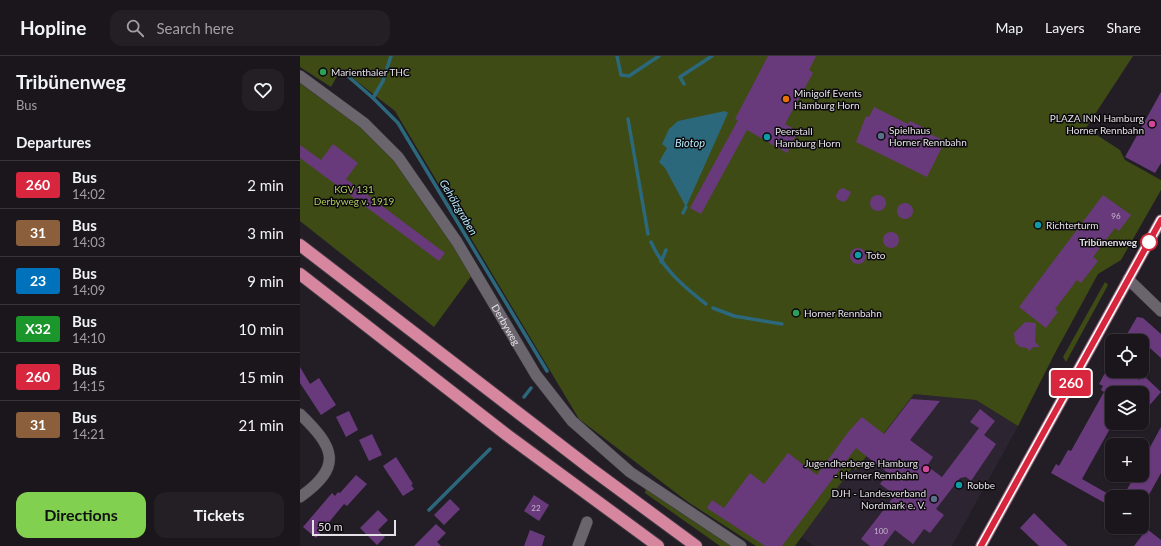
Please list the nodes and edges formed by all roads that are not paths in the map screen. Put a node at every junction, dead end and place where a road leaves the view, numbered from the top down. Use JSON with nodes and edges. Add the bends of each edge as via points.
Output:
{"nodes":[{"id":1,"x":300,"y":76,"type":"edge"},
{"id":2,"x":1161,"y":220,"type":"edge"},
{"id":3,"x":300,"y":245,"type":"edge"},
{"id":4,"x":300,"y":274,"type":"edge"},
{"id":5,"x":1128,"y":279,"type":"junction"},
{"id":6,"x":1161,"y":311,"type":"edge"},
{"id":7,"x":300,"y":414,"type":"edge"},
{"id":8,"x":300,"y":497,"type":"edge"},
{"id":9,"x":587,"y":522,"type":"dead end"},
{"id":10,"x":578,"y":546,"type":"edge"},
{"id":11,"x":658,"y":546,"type":"edge"},
{"id":12,"x":696,"y":546,"type":"edge"},
{"id":13,"x":741,"y":546,"type":"edge"},
{"id":14,"x":981,"y":546,"type":"edge"}],
"edges":[{"from":1,"to":13,"type":"street","name":"Derbyweg","via":[[382,140],[410,173],[461,248],[536,376],[572,421],[630,472]]},
{"from":2,"to":5,"type":"main road"},
{"from":3,"to":12,"type":"highway","via":[[590,468]]},
{"from":4,"to":11,"type":"highway","via":[[507,435]]},
{"from":5,"to":6,"type":"street"},
{"from":5,"to":14,"type":"main road"},
{"from":7,"to":8,"type":"street","via":[[324,439],[330,457],[323,478]]},
{"from":9,"to":10,"type":"street"}]}
